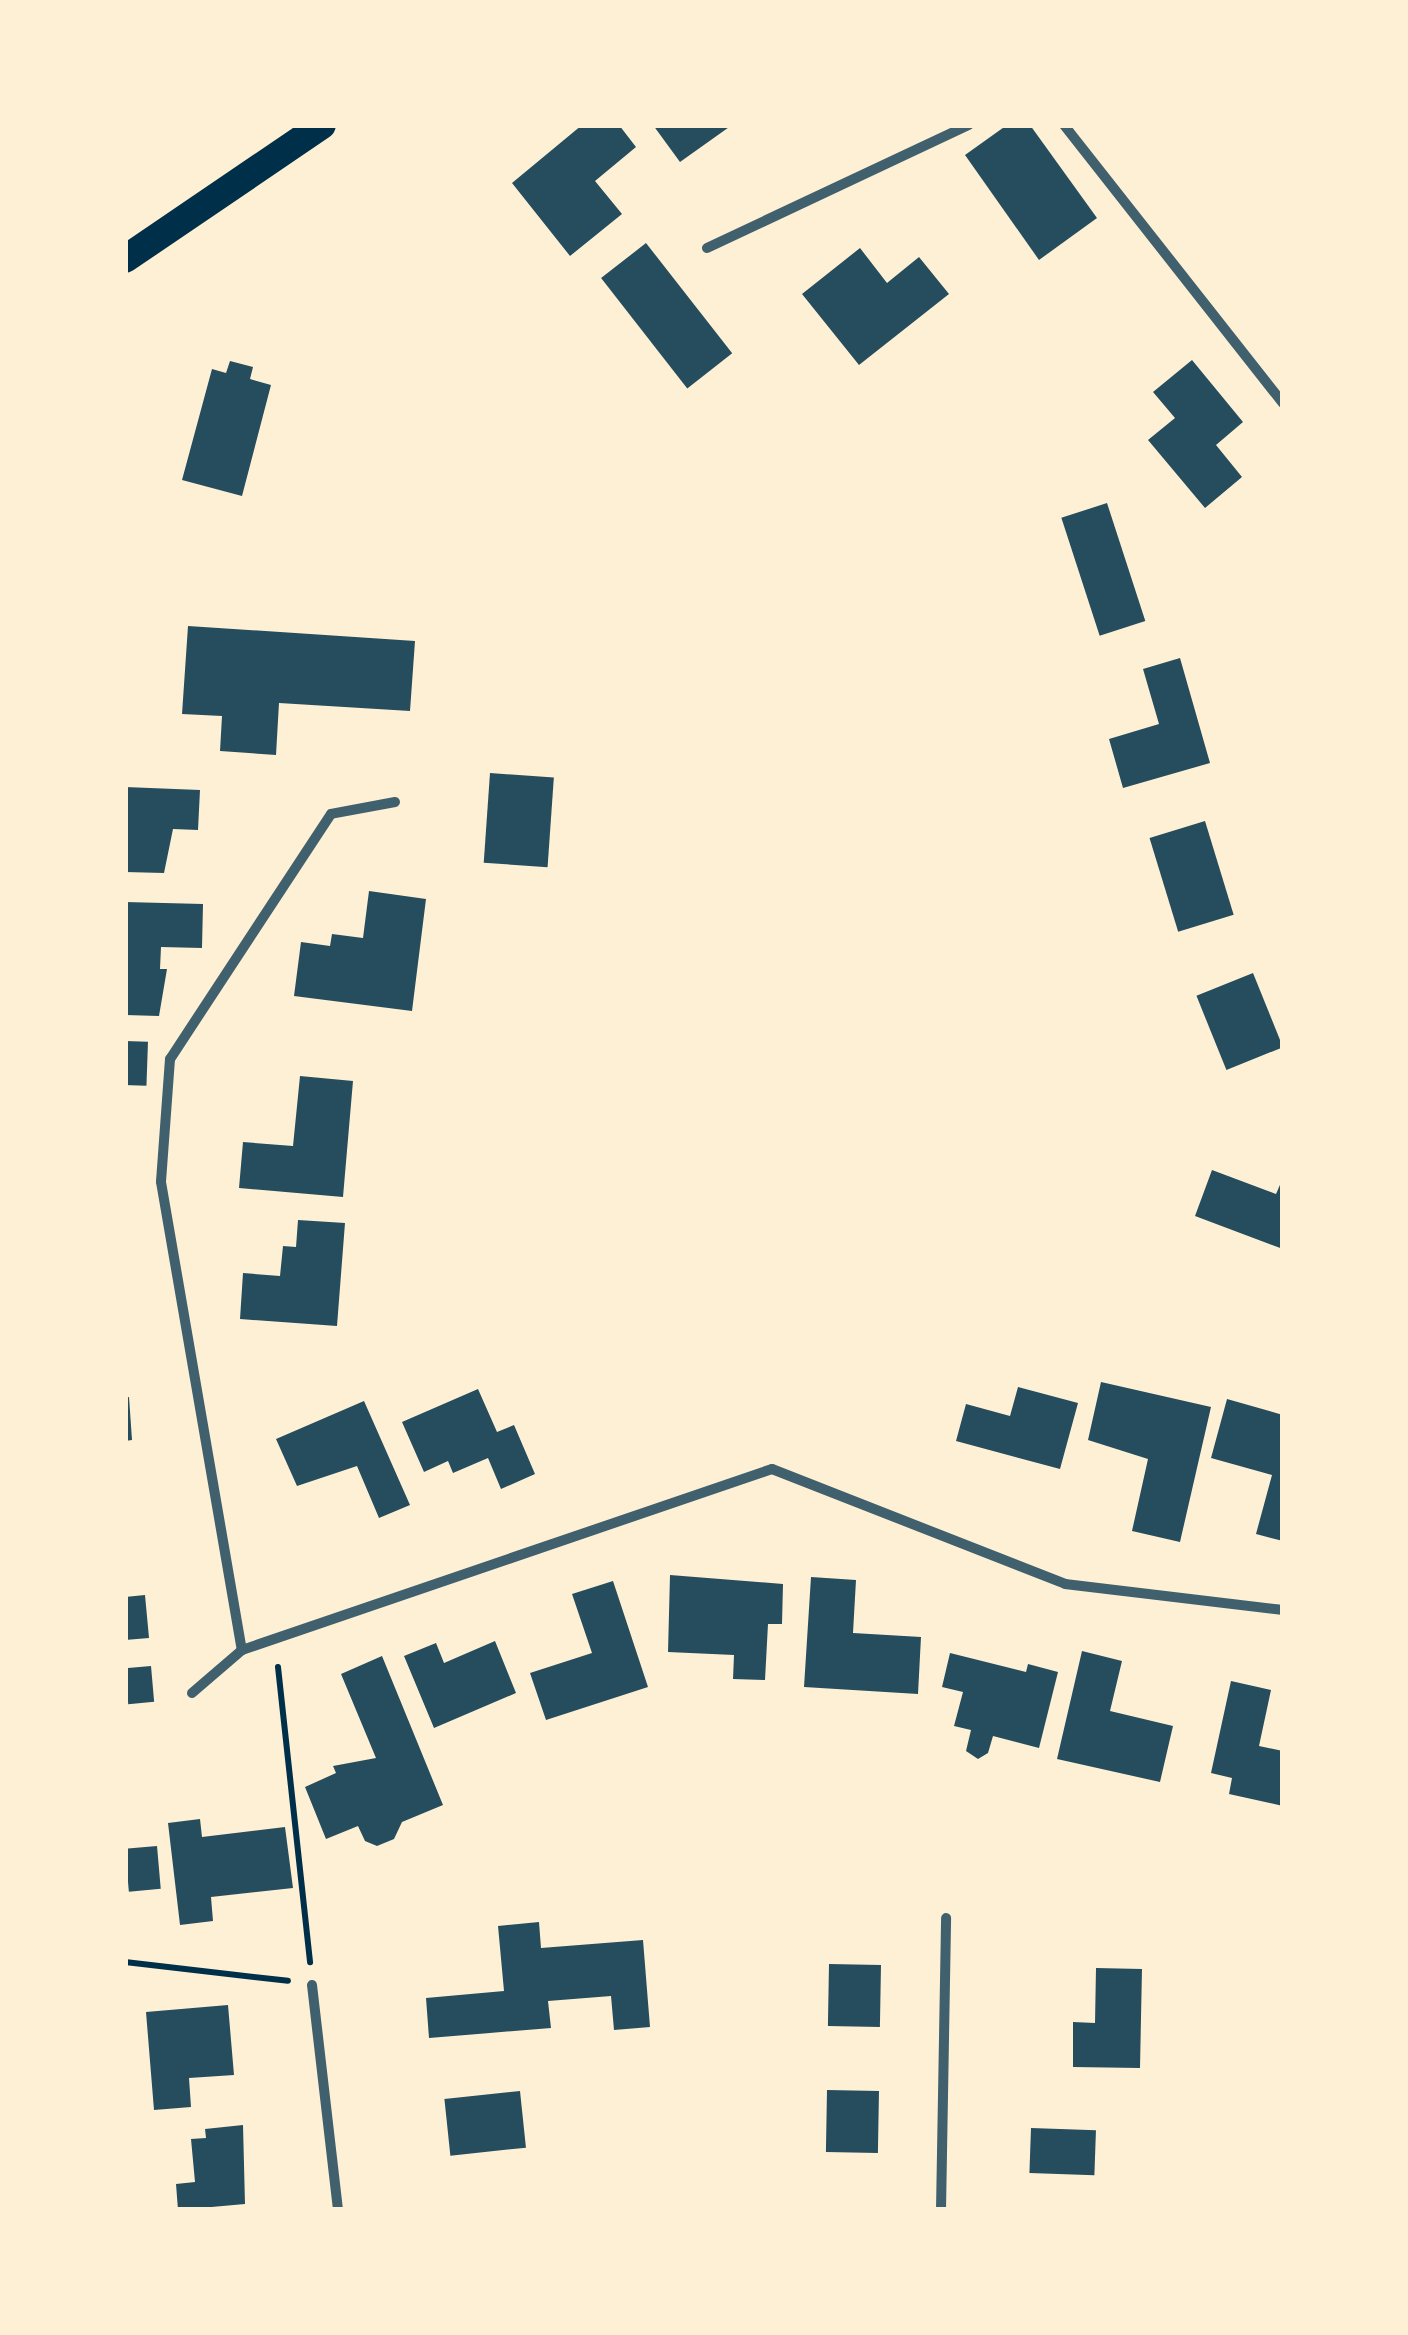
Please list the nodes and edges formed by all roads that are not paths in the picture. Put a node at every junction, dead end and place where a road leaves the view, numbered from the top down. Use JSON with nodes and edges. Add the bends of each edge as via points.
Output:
{"nodes":[{"id":1,"x":322,"y":125,"type":"edge"},
{"id":2,"x":968,"y":125,"type":"edge"},
{"id":3,"x":1064,"y":125,"type":"edge"},
{"id":4,"x":707,"y":248,"type":"dead end"},
{"id":5,"x":125,"y":259,"type":"edge"},
{"id":6,"x":1282,"y":398,"type":"edge"},
{"id":7,"x":395,"y":802,"type":"dead end"},
{"id":8,"x":1283,"y":1610,"type":"edge"},
{"id":9,"x":242,"y":1650,"type":"junction"},
{"id":10,"x":192,"y":1693,"type":"dead end"},
{"id":11,"x":946,"y":1918,"type":"dead end"},
{"id":12,"x":312,"y":1984,"type":"road end"},
{"id":13,"x":338,"y":2210,"type":"edge"},
{"id":14,"x":941,"y":2210,"type":"edge"}],
"edges":[{"from":1,"to":5,"type":"highway"},
{"from":2,"to":4,"type":"street"},
{"from":3,"to":6,"type":"street"},
{"from":7,"to":9,"type":"street","via":[[331,814],[170,1060],[162,1182]]},
{"from":8,"to":9,"type":"street","via":[[1065,1584],[772,1470]]},
{"from":9,"to":10,"type":"street"},
{"from":11,"to":14,"type":"street"},
{"from":12,"to":13,"type":"street"}]}
